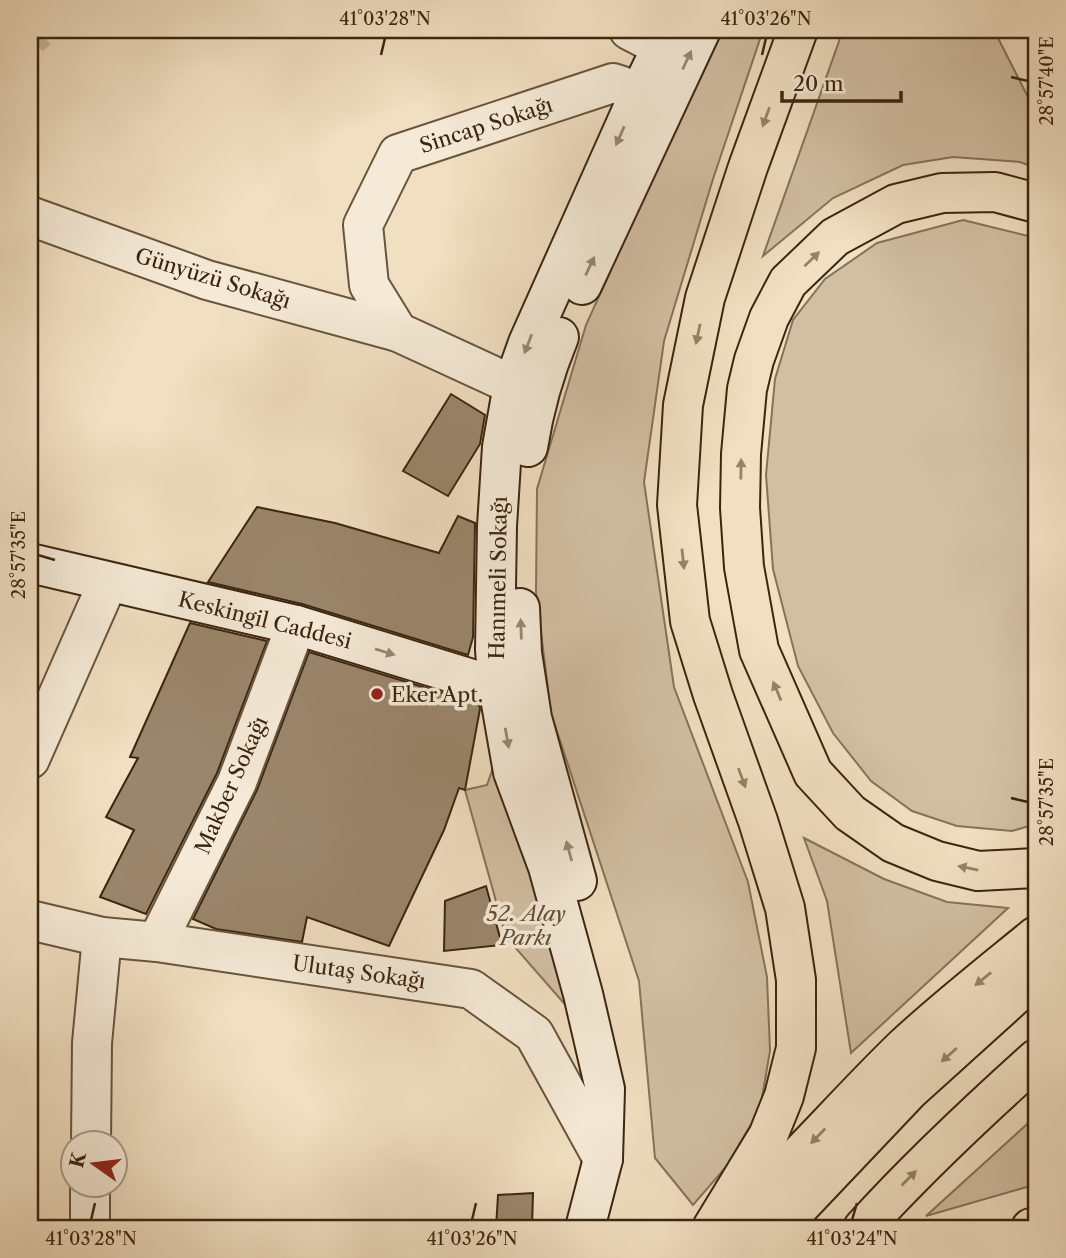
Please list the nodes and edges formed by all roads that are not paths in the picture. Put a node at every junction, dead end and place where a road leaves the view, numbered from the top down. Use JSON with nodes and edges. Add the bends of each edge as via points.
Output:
{"nodes":[{"id":1,"x":629,"y":30,"type":"edge"},
{"id":2,"x":701,"y":30,"type":"edge"},
{"id":3,"x":798,"y":30,"type":"edge"},
{"id":4,"x":666,"y":38,"type":"edge"},
{"id":5,"x":653,"y":97,"type":"junction"},
{"id":6,"x":1036,"y":203,"type":"edge"},
{"id":7,"x":30,"y":216,"type":"edge"},
{"id":8,"x":398,"y":332,"type":"junction"},
{"id":9,"x":526,"y":390,"type":"junction"},
{"id":10,"x":30,"y":563,"type":"edge"},
{"id":11,"x":108,"y":582,"type":"junction"},
{"id":12,"x":296,"y":625,"type":"junction"},
{"id":13,"x":513,"y":692,"type":"junction"},
{"id":14,"x":30,"y":759,"type":"edge"},
{"id":15,"x":1036,"y":868,"type":"edge"},
{"id":16,"x":30,"y":920,"type":"edge"},
{"id":17,"x":1036,"y":936,"type":"edge"},
{"id":18,"x":102,"y":937,"type":"junction"},
{"id":19,"x":157,"y":942,"type":"junction"},
{"id":20,"x":1036,"y":976,"type":"edge"},
{"id":21,"x":1036,"y":1059,"type":"edge"},
{"id":22,"x":91,"y":1128,"type":"edge"},
{"id":23,"x":603,"y":1159,"type":"junction"},
{"id":24,"x":90,"y":1198,"type":"edge"},
{"id":25,"x":1036,"y":1227,"type":"edge"},
{"id":26,"x":90,"y":1228,"type":"edge"},
{"id":27,"x":585,"y":1228,"type":"edge"},
{"id":28,"x":604,"y":1228,"type":"edge"},
{"id":29,"x":712,"y":1228,"type":"edge"},
{"id":30,"x":723,"y":1228,"type":"edge"},
{"id":31,"x":779,"y":1228,"type":"edge"},
{"id":32,"x":863,"y":1228,"type":"edge"},
{"id":33,"x":1031,"y":1228,"type":"edge"}],
"edges":[{"from":1,"to":4,"type":"street"},
{"from":5,"to":2,"type":"street","name":"Hanımeli Sokağı","one_way":true},
{"from":3,"to":29,"type":"highway","one_way":true,"via":[[705,298],[683,405],[677,505],[690,621],[785,908],[796,980],[796,1048],[783,1096],[768,1136]]},
{"from":4,"to":5,"type":"street","name":"Hanımeli Sokağı"},
{"from":5,"to":8,"type":"street","name":"Sincap Sokağı","via":[[613,83],[398,154],[363,225],[369,285]]},
{"from":5,"to":9,"type":"street","name":"Hanımeli Sokağı","via":[[528,343]]},
{"from":15,"to":6,"type":"highway","one_way":true,"via":[[978,871],[893,844],[850,813],[813,773],[759,650],[744,567],[740,508],[747,389],[769,318],[788,282],[835,237],[896,204],[942,193],[995,192]]},
{"from":7,"to":8,"type":"street","name":"Günyüzü Sokağı","via":[[207,280]]},
{"from":8,"to":9,"type":"street"},
{"from":9,"to":13,"type":"street","name":"Hanımeli Sokağı","via":[[502,447],[497,526],[495,650]]},
{"from":10,"to":11,"type":"street","name":"Keskingil Caddesi"},
{"from":11,"to":12,"type":"street","name":"Keskingil Caddesi"},
{"from":11,"to":14,"type":"street"},
{"from":12,"to":13,"type":"street","name":"Keskingil Caddesi","one_way":true},
{"from":12,"to":19,"type":"street","name":"Makber Sokağı","via":[[237,782]]},
{"from":13,"to":23,"type":"street","name":"Hanımeli Sokağı","one_way":true,"via":[[513,772],[548,867],[605,1089]]},
{"from":28,"to":13,"type":"street","name":"Hanımeli Sokağı","one_way":true,"via":[[623,1164],[625,1125],[614,1038],[532,718]]},
{"from":16,"to":18,"type":"street","name":"Ulutaş Sokağı"},
{"from":17,"to":30,"type":"highway","one_way":true,"via":[[905,1047]]},
{"from":18,"to":19,"type":"street","name":"Ulutaş Sokağı"},
{"from":18,"to":22,"type":"street","via":[[92,1043]]},
{"from":19,"to":23,"type":"street","name":"Ulutaş Sokağı","via":[[471,989],[534,1034]]},
{"from":20,"to":31,"type":"highway","one_way":true,"via":[[909,1091]]},
{"from":32,"to":21,"type":"highway","one_way":true,"via":[[911,1176]]},
{"from":23,"to":27,"type":"street","name":"Hanımeli Sokağı"},
{"from":24,"to":26,"type":"street"},
{"from":25,"to":33,"type":"highway"}]}
